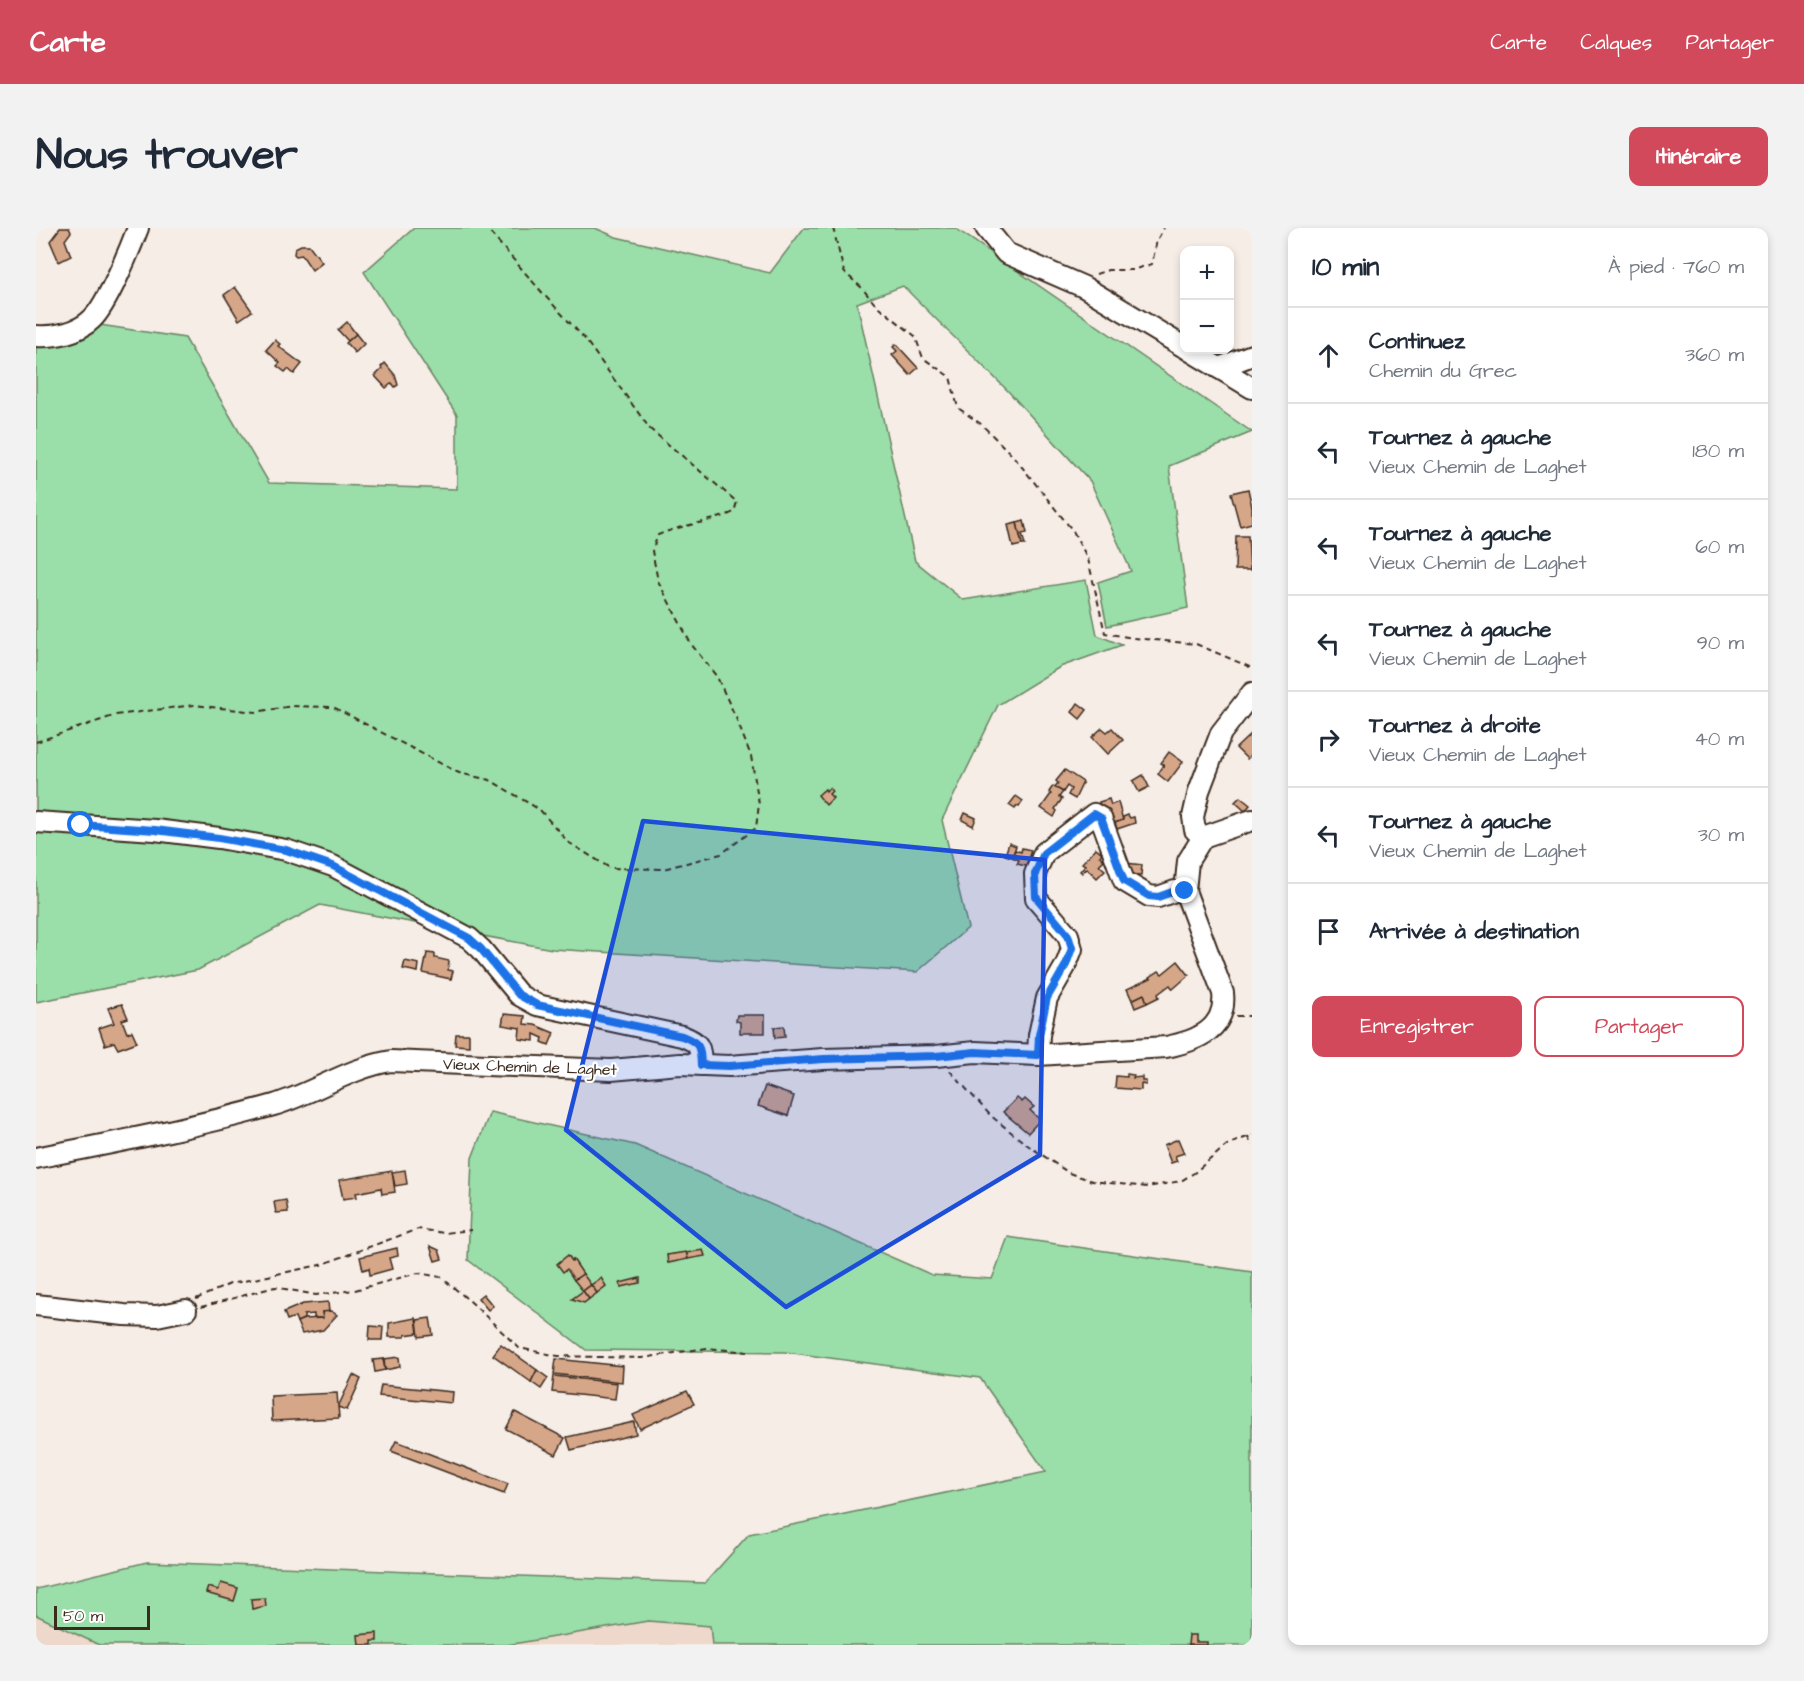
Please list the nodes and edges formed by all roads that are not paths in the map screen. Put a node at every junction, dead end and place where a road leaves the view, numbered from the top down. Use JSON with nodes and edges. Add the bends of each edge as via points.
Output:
{"nodes":[{"id":1,"x":138,"y":228,"type":"edge"},
{"id":2,"x":986,"y":228,"type":"edge"},
{"id":3,"x":36,"y":336,"type":"edge"},
{"id":4,"x":1180,"y":344,"type":"edge"},
{"id":5,"x":1196,"y":354,"type":"edge"},
{"id":6,"x":1252,"y":355,"type":"edge"},
{"id":7,"x":1219,"y":368,"type":"junction"},
{"id":8,"x":1252,"y":388,"type":"edge"},
{"id":9,"x":1252,"y":693,"type":"edge"},
{"id":10,"x":1252,"y":820,"type":"edge"},
{"id":11,"x":36,"y":822,"type":"edge"},
{"id":12,"x":1203,"y":837,"type":"junction"},
{"id":13,"x":1185,"y":891,"type":"junction"},
{"id":14,"x":1038,"y":1055,"type":"junction"},
{"id":15,"x":701,"y":1065,"type":"junction"},
{"id":16,"x":36,"y":1158,"type":"edge"},
{"id":17,"x":36,"y":1305,"type":"edge"},
{"id":18,"x":186,"y":1310,"type":"road end"}],
"edges":[{"from":1,"to":3,"type":"street","via":[[106,298],[92,319],[66,333]]},
{"from":2,"to":4,"type":"street","via":[[1006,253],[1084,287]]},
{"from":5,"to":7,"type":"street"},
{"from":6,"to":7,"type":"street"},
{"from":7,"to":8,"type":"street"},
{"from":9,"to":12,"type":"street","via":[[1221,733],[1199,791],[1193,818],[1195,830]]},
{"from":10,"to":12,"type":"street"},
{"from":11,"to":15,"type":"street","via":[[219,838],[286,850],[333,866],[469,938],[519,995],[537,1005],[694,1040],[700,1047]]},
{"from":12,"to":13,"type":"street","via":[[1188,861]]},
{"from":13,"to":14,"type":"street","name":"Vieux Chemin de Laghet","via":[[1223,993],[1221,1016],[1211,1028],[1197,1038],[1166,1047]]},
{"from":13,"to":14,"type":"street","via":[[1149,896],[1124,881],[1101,818],[1094,814],[1044,853],[1035,874],[1036,897],[1068,935],[1072,948],[1047,998]]},
{"from":14,"to":15,"type":"street","name":"Vieux Chemin de Laghet","via":[[975,1052]]},
{"from":15,"to":16,"type":"street","name":"Vieux Chemin de Laghet","via":[[611,1070],[391,1061],[372,1064],[277,1104]]},
{"from":17,"to":18,"type":"street","via":[[124,1315],[157,1316]]}]}
